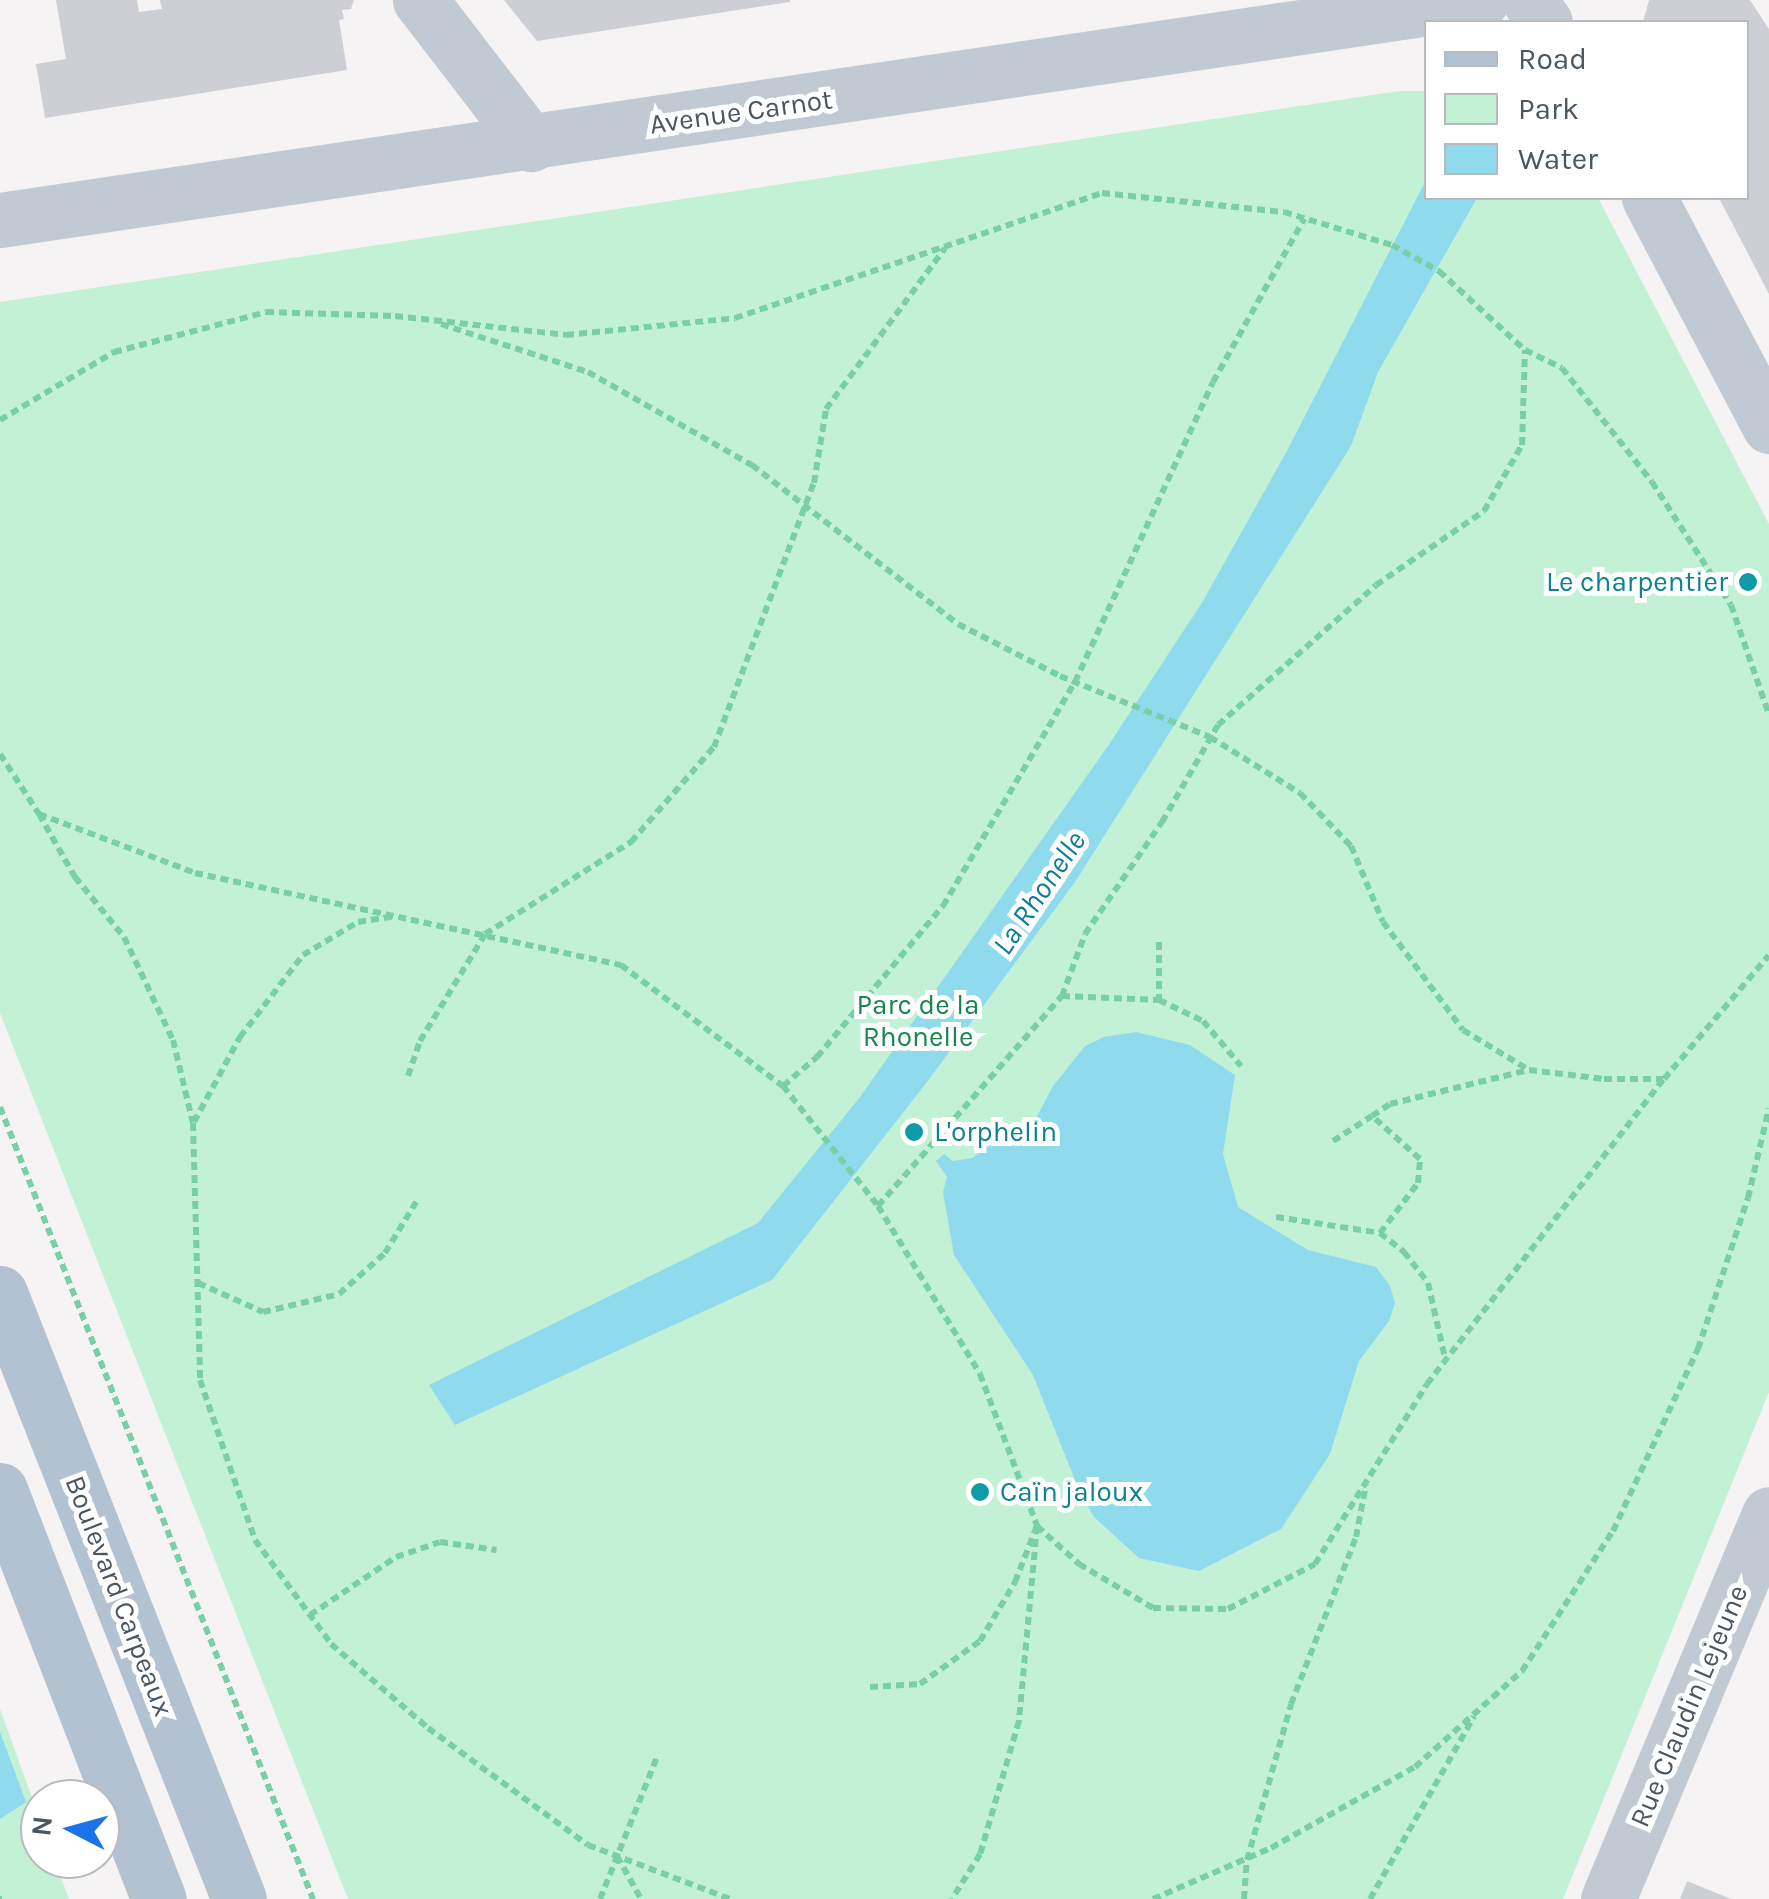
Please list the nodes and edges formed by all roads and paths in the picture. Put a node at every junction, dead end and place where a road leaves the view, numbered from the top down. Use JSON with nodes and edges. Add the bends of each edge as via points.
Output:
{"nodes":[{"id":1,"x":420,"y":0,"type":"edge"},
{"id":2,"x":1482,"y":0,"type":"edge"},
{"id":3,"x":531,"y":144,"type":"junction"},
{"id":4,"x":1650,"y":200,"type":"edge"},
{"id":5,"x":1304,"y":219,"type":"junction"},
{"id":6,"x":0,"y":220,"type":"edge"},
{"id":7,"x":947,"y":245,"type":"junction"},
{"id":8,"x":425,"y":319,"type":"junction"},
{"id":9,"x":1525,"y":350,"type":"junction"},
{"id":10,"x":0,"y":420,"type":"edge"},
{"id":11,"x":1769,"y":426,"type":"edge"},
{"id":12,"x":807,"y":504,"type":"junction"},
{"id":13,"x":1075,"y":682,"type":"junction"},
{"id":14,"x":1769,"y":715,"type":"edge"},
{"id":15,"x":1210,"y":737,"type":"junction"},
{"id":16,"x":0,"y":754,"type":"edge"},
{"id":17,"x":39,"y":814,"type":"junction"},
{"id":18,"x":400,"y":916,"type":"junction"},
{"id":19,"x":484,"y":934,"type":"junction"},
{"id":20,"x":1159,"y":942,"type":"dead end"},
{"id":21,"x":1769,"y":955,"type":"edge"},
{"id":22,"x":1062,"y":996,"type":"junction"},
{"id":23,"x":1159,"y":1000,"type":"junction"},
{"id":24,"x":1241,"y":1066,"type":"dead end"},
{"id":25,"x":1529,"y":1070,"type":"junction"},
{"id":26,"x":408,"y":1076,"type":"dead end"},
{"id":27,"x":1664,"y":1080,"type":"junction"},
{"id":28,"x":783,"y":1086,"type":"junction"},
{"id":29,"x":0,"y":1107,"type":"edge"},
{"id":30,"x":1769,"y":1108,"type":"edge"},
{"id":31,"x":1372,"y":1116,"type":"junction"},
{"id":32,"x":193,"y":1123,"type":"junction"},
{"id":33,"x":1333,"y":1141,"type":"dead end"},
{"id":34,"x":418,"y":1199,"type":"dead end"},
{"id":35,"x":878,"y":1206,"type":"junction"},
{"id":36,"x":1276,"y":1217,"type":"dead end"},
{"id":37,"x":1380,"y":1233,"type":"junction"},
{"id":38,"x":198,"y":1283,"type":"junction"},
{"id":39,"x":0,"y":1293,"type":"edge"},
{"id":40,"x":1446,"y":1360,"type":"junction"},
{"id":41,"x":1367,"y":1480,"type":"junction"},
{"id":42,"x":0,"y":1490,"type":"edge"},
{"id":43,"x":1769,"y":1514,"type":"edge"},
{"id":44,"x":1037,"y":1526,"type":"junction"},
{"id":45,"x":496,"y":1550,"type":"dead end"},
{"id":46,"x":310,"y":1615,"type":"junction"},
{"id":47,"x":870,"y":1687,"type":"dead end"},
{"id":48,"x":1477,"y":1711,"type":"junction"},
{"id":49,"x":658,"y":1754,"type":"dead end"},
{"id":50,"x":617,"y":1856,"type":"junction"},
{"id":51,"x":1247,"y":1860,"type":"junction"},
{"id":52,"x":159,"y":1899,"type":"edge"},
{"id":53,"x":238,"y":1899,"type":"edge"},
{"id":54,"x":313,"y":1899,"type":"edge"},
{"id":55,"x":600,"y":1899,"type":"edge"},
{"id":56,"x":640,"y":1899,"type":"edge"},
{"id":57,"x":730,"y":1899,"type":"edge"},
{"id":58,"x":952,"y":1899,"type":"edge"},
{"id":59,"x":1153,"y":1899,"type":"edge"},
{"id":60,"x":1244,"y":1899,"type":"edge"},
{"id":61,"x":1370,"y":1899,"type":"edge"},
{"id":62,"x":1608,"y":1899,"type":"edge"}],
"edges":[{"from":1,"to":3,"type":"street"},
{"from":2,"to":3,"type":"street","name":"Avenue Carnot"},
{"from":3,"to":6,"type":"street","name":"Avenue Carnot"},
{"from":4,"to":11,"type":"street"},
{"from":5,"to":7,"type":"path","via":[[1102,193]]},
{"from":5,"to":9,"type":"path","via":[[1392,245],[1439,271]]},
{"from":5,"to":13,"type":"path","via":[[1212,382]]},
{"from":7,"to":8,"type":"path","via":[[735,318],[566,335]]},
{"from":7,"to":12,"type":"path","via":[[826,410]]},
{"from":8,"to":10,"type":"path","via":[[266,312],[114,352]]},
{"from":8,"to":12,"type":"path","via":[[588,372],[752,465]]},
{"from":9,"to":14,"type":"path","via":[[1562,368],[1652,482],[1731,606]]},
{"from":9,"to":15,"type":"path","via":[[1522,445],[1484,510],[1376,585]]},
{"from":12,"to":13,"type":"path","via":[[958,624]]},
{"from":12,"to":19,"type":"path","via":[[714,747],[631,842]]},
{"from":13,"to":15,"type":"path"},
{"from":13,"to":28,"type":"path","via":[[943,906],[817,1057]]},
{"from":15,"to":22,"type":"path","via":[[1162,822],[1085,934]]},
{"from":15,"to":25,"type":"path","via":[[1300,793],[1352,846],[1383,922],[1463,1030]]},
{"from":16,"to":17,"type":"path"},
{"from":17,"to":18,"type":"path","via":[[196,873]]},
{"from":17,"to":32,"type":"path","via":[[75,876],[124,937],[173,1040]]},
{"from":18,"to":19,"type":"path"},
{"from":18,"to":32,"type":"path","via":[[358,922],[303,955],[240,1037]]},
{"from":19,"to":26,"type":"path","via":[[420,1041]]},
{"from":19,"to":28,"type":"path","via":[[621,965]]},
{"from":20,"to":23,"type":"path"},
{"from":21,"to":27,"type":"path"},
{"from":22,"to":23,"type":"path"},
{"from":22,"to":35,"type":"path"},
{"from":23,"to":24,"type":"path","via":[[1204,1021]]},
{"from":25,"to":27,"type":"path"},
{"from":25,"to":31,"type":"path","via":[[1390,1104]]},
{"from":27,"to":40,"type":"path"},
{"from":28,"to":35,"type":"path"},
{"from":29,"to":54,"type":"path"},
{"from":30,"to":48,"type":"path","via":[[1748,1198],[1698,1349],[1613,1531],[1522,1671]]},
{"from":31,"to":33,"type":"path"},
{"from":31,"to":37,"type":"path","via":[[1420,1159],[1418,1183]]},
{"from":32,"to":38,"type":"path"},
{"from":34,"to":38,"type":"path","via":[[385,1254],[339,1294],[264,1312]]},
{"from":35,"to":44,"type":"path","via":[[980,1374]]},
{"from":36,"to":37,"type":"path"},
{"from":37,"to":40,"type":"path","via":[[1428,1284]]},
{"from":38,"to":46,"type":"path","via":[[200,1380],[255,1540]]},
{"from":39,"to":53,"type":"main road","name":"Boulevard Carpeaux"},
{"from":40,"to":41,"type":"path"},
{"from":41,"to":44,"type":"path","via":[[1316,1564],[1228,1610],[1153,1608],[1079,1564]]},
{"from":41,"to":51,"type":"path","via":[[1356,1537],[1291,1704]]},
{"from":42,"to":52,"type":"main road"},
{"from":43,"to":62,"type":"street","name":"Rue Claudin Lejeune"},
{"from":44,"to":47,"type":"path","via":[[1015,1582],[980,1641],[920,1684]]},
{"from":44,"to":58,"type":"path","via":[[1019,1721],[980,1854]]},
{"from":45,"to":46,"type":"path","via":[[440,1542],[396,1557]]},
{"from":46,"to":50,"type":"path","via":[[331,1644],[428,1728],[588,1845]]},
{"from":48,"to":51,"type":"path","via":[[1416,1766]]},
{"from":48,"to":61,"type":"path"},
{"from":49,"to":50,"type":"path"},
{"from":50,"to":55,"type":"path"},
{"from":50,"to":56,"type":"path"},
{"from":50,"to":57,"type":"path"},
{"from":51,"to":59,"type":"path"},
{"from":51,"to":60,"type":"path"}]}
